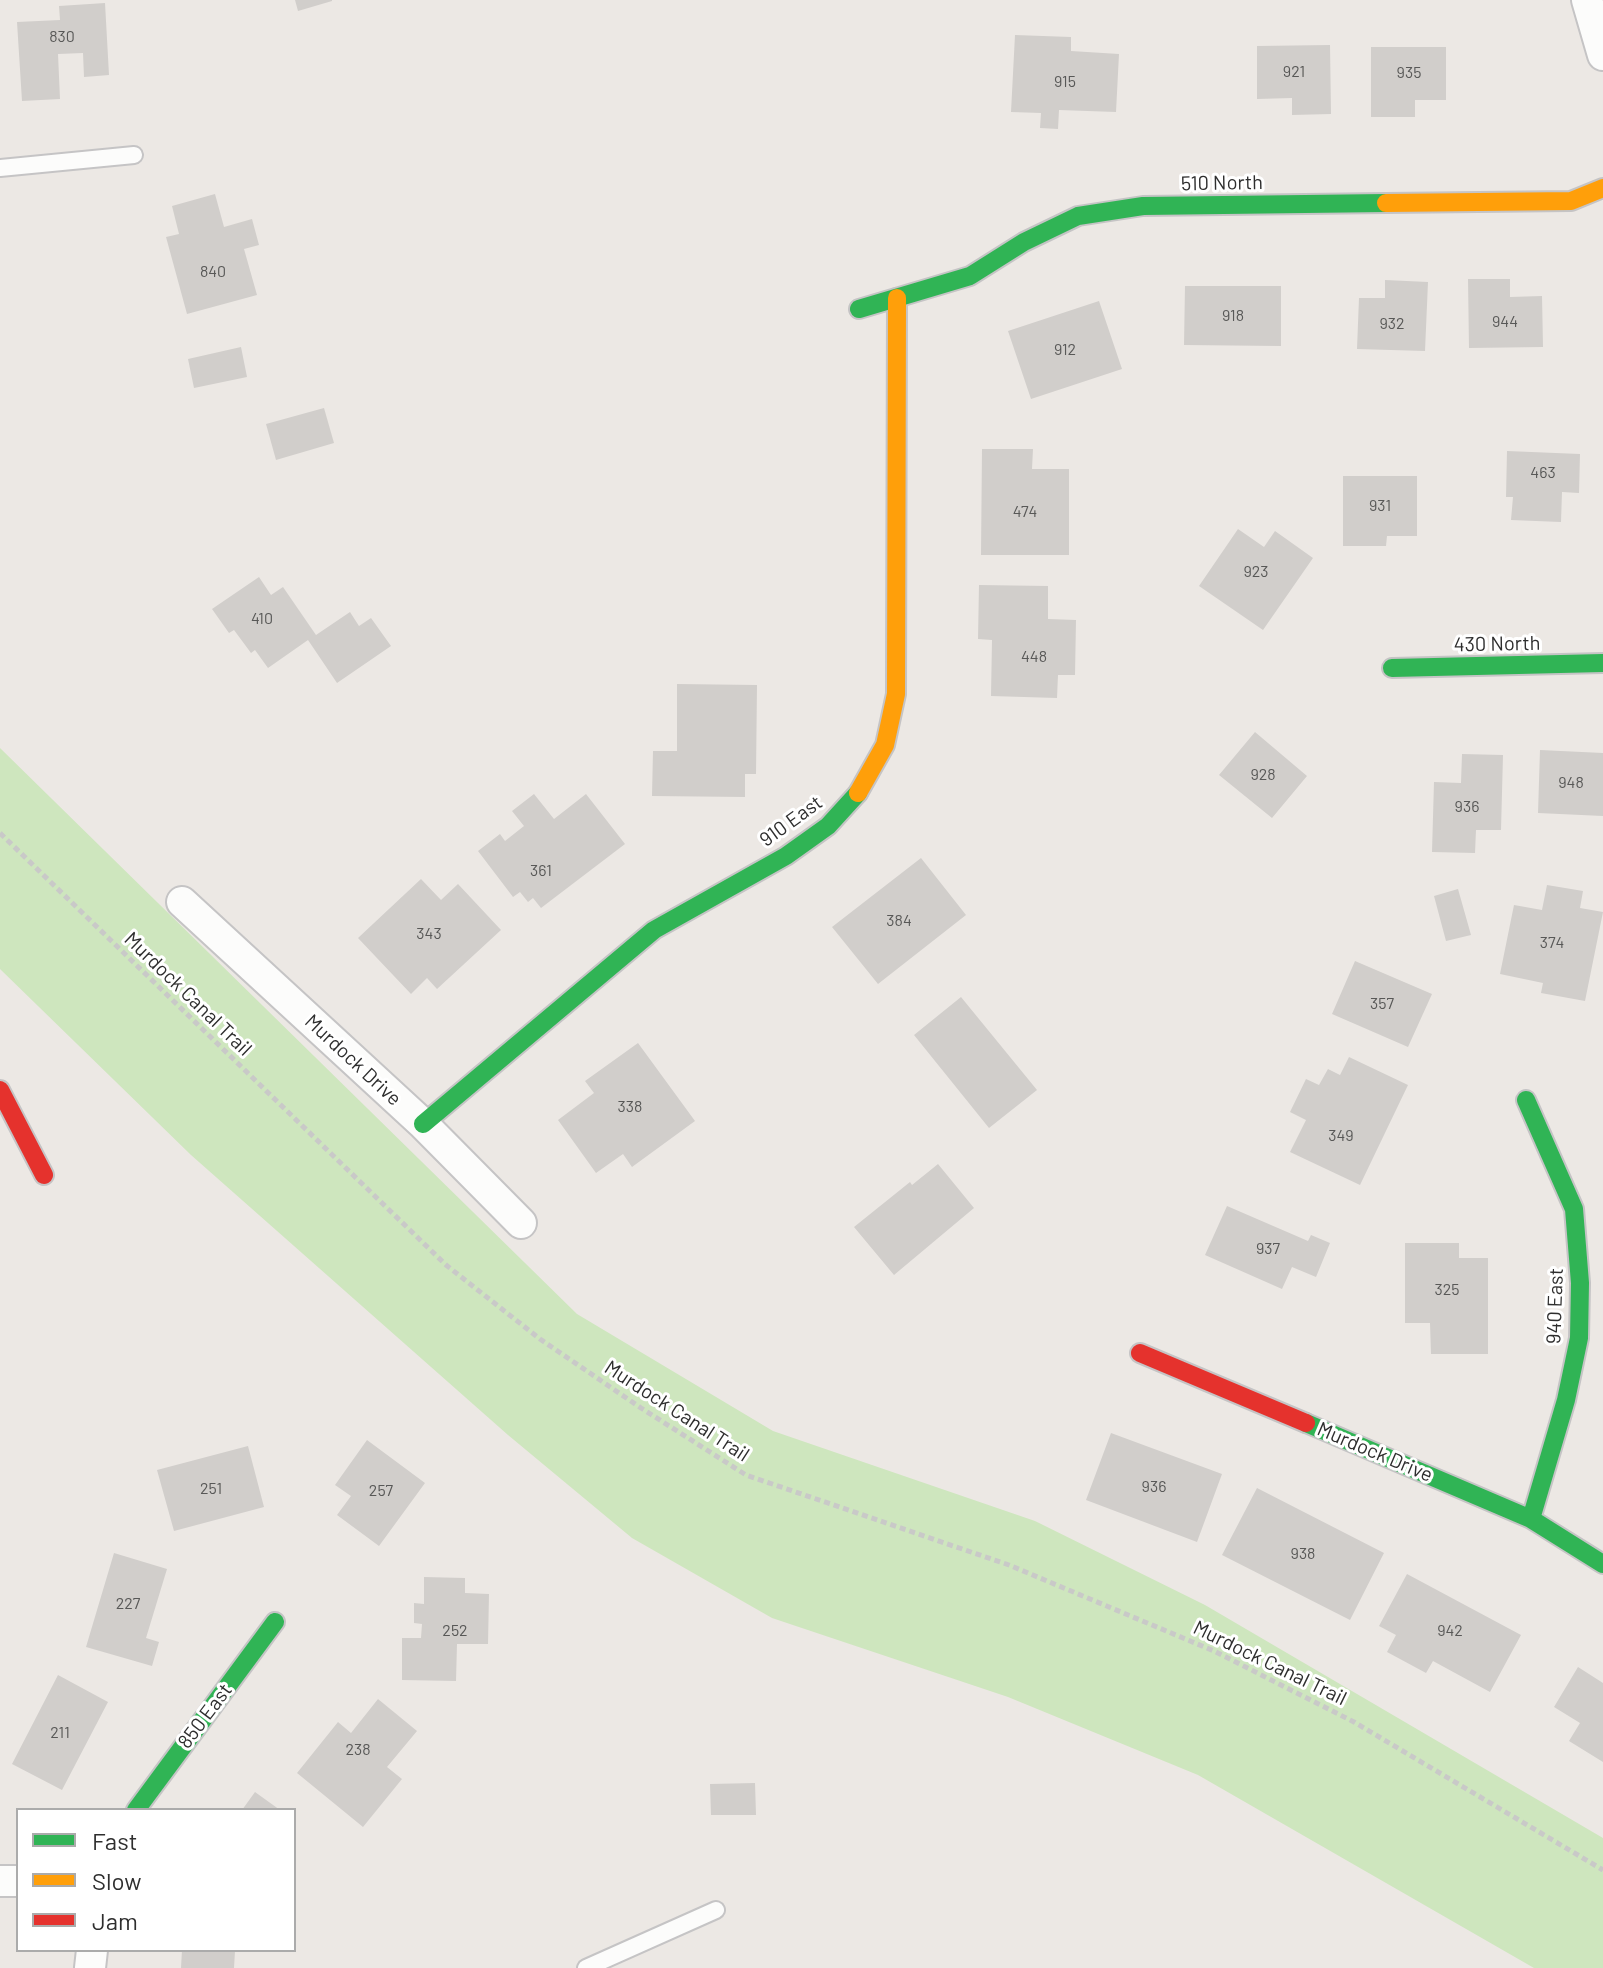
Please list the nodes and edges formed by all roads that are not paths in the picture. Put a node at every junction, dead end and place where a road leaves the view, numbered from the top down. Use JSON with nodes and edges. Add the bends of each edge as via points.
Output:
{"nodes":[{"id":1,"x":1587,"y":0,"type":"edge"},
{"id":2,"x":1603,"y":55,"type":"edge"},
{"id":3,"x":134,"y":155,"type":"dead end"},
{"id":4,"x":0,"y":168,"type":"edge"},
{"id":5,"x":1603,"y":188,"type":"edge"},
{"id":6,"x":897,"y":298,"type":"junction"},
{"id":7,"x":859,"y":309,"type":"dead end"},
{"id":8,"x":1603,"y":663,"type":"edge"},
{"id":9,"x":1392,"y":668,"type":"dead end"},
{"id":10,"x":182,"y":902,"type":"dead end"},
{"id":11,"x":0,"y":1090,"type":"edge"},
{"id":12,"x":1526,"y":1100,"type":"dead end"},
{"id":13,"x":423,"y":1124,"type":"junction"},
{"id":14,"x":44,"y":1175,"type":"dead end"},
{"id":15,"x":521,"y":1223,"type":"dead end"},
{"id":16,"x":1140,"y":1353,"type":"dead end"},
{"id":17,"x":1531,"y":1519,"type":"junction"},
{"id":18,"x":1603,"y":1564,"type":"edge"},
{"id":19,"x":275,"y":1622,"type":"dead end"},
{"id":20,"x":137,"y":1808,"type":"edge"},
{"id":21,"x":716,"y":1910,"type":"dead end"},
{"id":22,"x":586,"y":1968,"type":"edge"}],
"edges":[{"from":1,"to":2,"type":"street"},
{"from":3,"to":4,"type":"lane"},
{"from":5,"to":6,"type":"street","name":"510 North","via":[[1571,201],[1143,206],[1078,216],[970,276]]},
{"from":6,"to":7,"type":"street","name":"510 North"},
{"from":6,"to":13,"type":"street","name":"910 East","via":[[896,694],[885,745],[862,789],[828,826],[786,856],[654,930]]},
{"from":8,"to":9,"type":"street","name":"430 North"},
{"from":10,"to":13,"type":"street","name":"Murdock Drive"},
{"from":11,"to":14,"type":"street"},
{"from":12,"to":17,"type":"street","name":"940 East","via":[[1574,1209],[1580,1283],[1579,1338]]},
{"from":13,"to":15,"type":"street","name":"Murdock Drive"},
{"from":16,"to":17,"type":"street","name":"Murdock Drive"},
{"from":17,"to":18,"type":"street","name":"Murdock Drive"},
{"from":19,"to":20,"type":"street","name":"850 East"},
{"from":21,"to":22,"type":"lane"}]}
